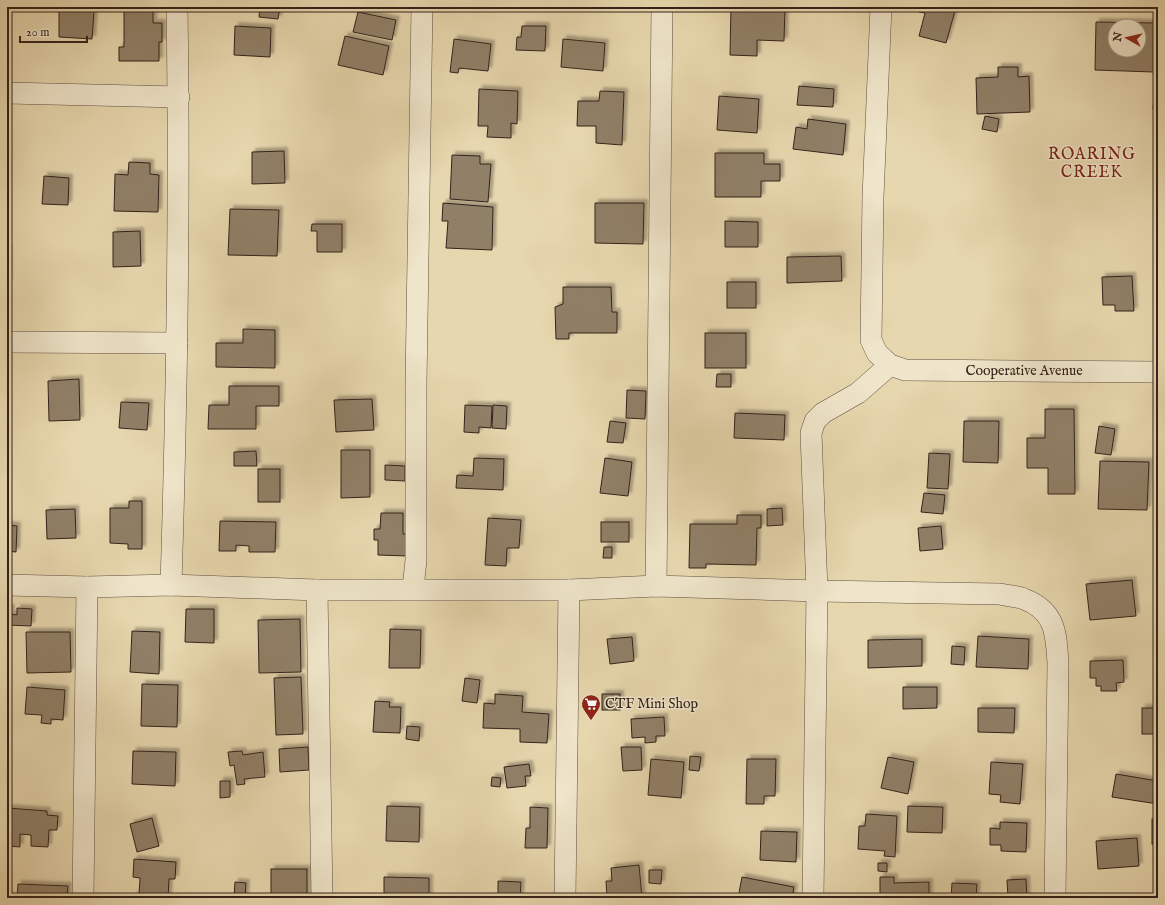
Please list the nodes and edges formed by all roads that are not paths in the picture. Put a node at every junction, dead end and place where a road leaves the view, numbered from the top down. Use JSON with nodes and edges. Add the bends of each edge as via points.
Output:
{"nodes":[{"id":1,"x":177,"y":7,"type":"edge"},
{"id":2,"x":422,"y":7,"type":"edge"},
{"id":3,"x":662,"y":7,"type":"edge"},
{"id":4,"x":881,"y":7,"type":"edge"},
{"id":5,"x":7,"y":93,"type":"edge"},
{"id":6,"x":179,"y":97,"type":"junction"},
{"id":7,"x":7,"y":342,"type":"edge"},
{"id":8,"x":177,"y":343,"type":"junction"},
{"id":9,"x":890,"y":366,"type":"junction"},
{"id":10,"x":1158,"y":372,"type":"edge"},
{"id":11,"x":7,"y":585,"type":"edge"},
{"id":12,"x":171,"y":585,"type":"junction"},
{"id":13,"x":656,"y":586,"type":"junction"},
{"id":14,"x":87,"y":587,"type":"junction"},
{"id":15,"x":413,"y":589,"type":"junction"},
{"id":16,"x":317,"y":590,"type":"junction"},
{"id":17,"x":569,"y":590,"type":"junction"},
{"id":18,"x":817,"y":591,"type":"junction"},
{"id":19,"x":83,"y":898,"type":"edge"},
{"id":20,"x":322,"y":898,"type":"edge"},
{"id":21,"x":565,"y":898,"type":"edge"},
{"id":22,"x":813,"y":898,"type":"edge"},
{"id":23,"x":1055,"y":898,"type":"edge"}],
"edges":[{"from":1,"to":6,"type":"street"},
{"from":2,"to":15,"type":"street","via":[[416,560]]},
{"from":3,"to":13,"type":"street"},
{"from":4,"to":9,"type":"street","via":[[873,197],[871,340],[877,353]]},
{"from":5,"to":6,"type":"street"},
{"from":6,"to":8,"type":"street"},
{"from":7,"to":8,"type":"street"},
{"from":8,"to":12,"type":"street"},
{"from":9,"to":10,"type":"street","name":"Cooperative Avenue","via":[[927,371]]},
{"from":9,"to":18,"type":"street","via":[[858,393],[823,413],[815,421],[811,433]]},
{"from":11,"to":14,"type":"street"},
{"from":12,"to":14,"type":"street"},
{"from":12,"to":16,"type":"street"},
{"from":13,"to":17,"type":"street"},
{"from":13,"to":18,"type":"street"},
{"from":14,"to":19,"type":"street"},
{"from":15,"to":16,"type":"street"},
{"from":15,"to":17,"type":"street"},
{"from":16,"to":20,"type":"street"},
{"from":17,"to":21,"type":"street"},
{"from":18,"to":22,"type":"street"},
{"from":18,"to":23,"type":"street","via":[[1000,594],[1023,598],[1039,606],[1051,620],[1057,640],[1058,663]]}]}
